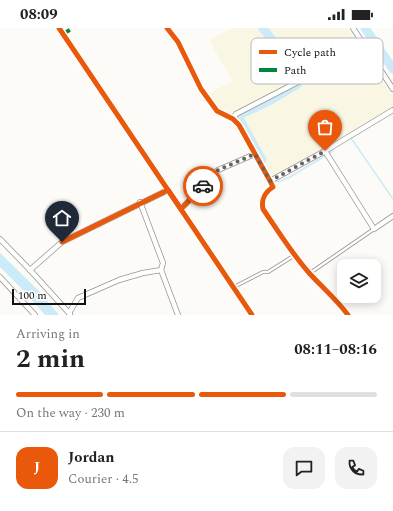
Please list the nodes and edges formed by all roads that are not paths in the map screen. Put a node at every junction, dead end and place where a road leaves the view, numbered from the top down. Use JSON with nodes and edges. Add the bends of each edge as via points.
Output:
{"nodes":[{"id":1,"x":59,"y":28,"type":"edge"},
{"id":2,"x":167,"y":28,"type":"edge"},
{"id":3,"x":353,"y":28,"type":"edge"},
{"id":4,"x":359,"y":38,"type":"edge"},
{"id":5,"x":383,"y":74,"type":"edge"},
{"id":6,"x":294,"y":84,"type":"edge"},
{"id":7,"x":393,"y":89,"type":"edge"},
{"id":8,"x":393,"y":110,"type":"edge"},
{"id":9,"x":233,"y":119,"type":"junction"},
{"id":10,"x":325,"y":151,"type":"junction"},
{"id":11,"x":255,"y":154,"type":"junction"},
{"id":12,"x":270,"y":181,"type":"junction"},
{"id":13,"x":168,"y":190,"type":"junction"},
{"id":14,"x":140,"y":202,"type":"junction"},
{"id":15,"x":181,"y":209,"type":"junction"},
{"id":16,"x":393,"y":216,"type":"edge"},
{"id":17,"x":374,"y":229,"type":"junction"},
{"id":18,"x":0,"y":239,"type":"edge"},
{"id":19,"x":295,"y":255,"type":"junction"},
{"id":20,"x":30,"y":270,"type":"junction"},
{"id":21,"x":161,"y":270,"type":"junction"},
{"id":22,"x":310,"y":273,"type":"junction"},
{"id":23,"x":0,"y":277,"type":"edge"},
{"id":24,"x":234,"y":288,"type":"junction"},
{"id":25,"x":70,"y":314,"type":"edge"},
{"id":26,"x":36,"y":315,"type":"edge"},
{"id":27,"x":178,"y":315,"type":"edge"},
{"id":28,"x":252,"y":315,"type":"edge"},
{"id":29,"x":348,"y":315,"type":"edge"}],
"edges":[{"from":1,"to":13,"type":"street"},
{"from":2,"to":9,"type":"street","via":[[178,42],[201,88],[217,112]]},
{"from":3,"to":4,"type":"street"},
{"from":5,"to":7,"type":"street"},
{"from":6,"to":9,"type":"street","via":[[236,114]]},
{"from":8,"to":10,"type":"street"},
{"from":9,"to":11,"type":"street"},
{"from":10,"to":12,"type":"street"},
{"from":10,"to":17,"type":"street"},
{"from":11,"to":12,"type":"street"},
{"from":11,"to":15,"type":"street","via":[[218,170]]},
{"from":12,"to":19,"type":"street","via":[[273,187],[264,196],[263,209]]},
{"from":13,"to":14,"type":"street"},
{"from":13,"to":15,"type":"street"},
{"from":14,"to":20,"type":"street","via":[[62,242]]},
{"from":14,"to":21,"type":"street","via":[[163,263]]},
{"from":15,"to":24,"type":"street"},
{"from":16,"to":17,"type":"street"},
{"from":17,"to":22,"type":"lane"},
{"from":18,"to":20,"type":"street"},
{"from":19,"to":22,"type":"street"},
{"from":19,"to":24,"type":"lane","via":[[268,272],[263,272]]},
{"from":20,"to":25,"type":"street"},
{"from":21,"to":25,"type":"street","via":[[119,280],[78,298]]},
{"from":21,"to":27,"type":"street"},
{"from":22,"to":29,"type":"street"},
{"from":23,"to":26,"type":"street"},
{"from":24,"to":28,"type":"street"}]}
